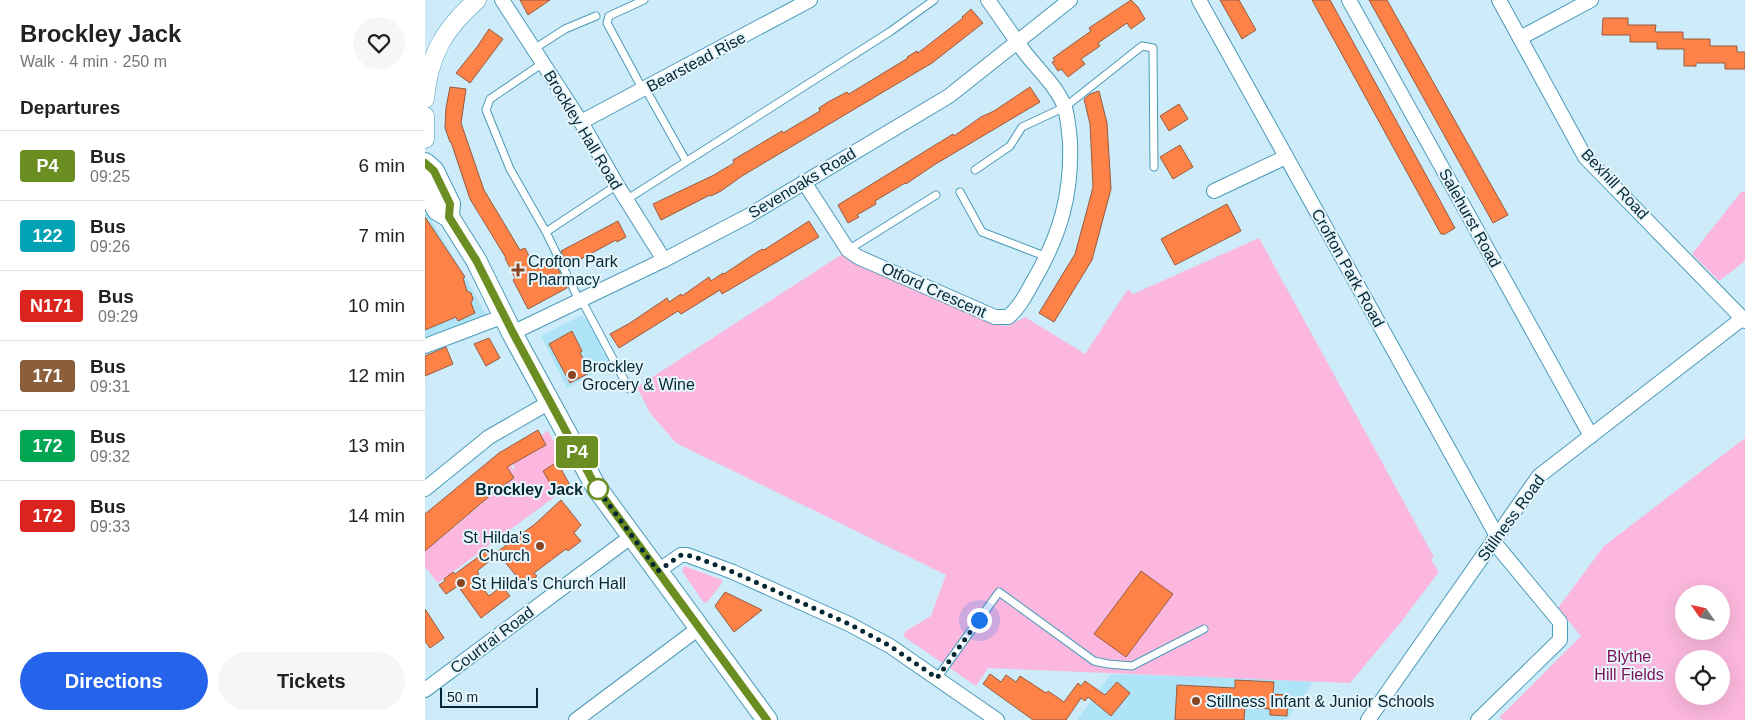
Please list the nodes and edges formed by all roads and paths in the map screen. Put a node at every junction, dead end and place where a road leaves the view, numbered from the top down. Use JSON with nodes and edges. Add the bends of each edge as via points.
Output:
{"nodes":[{"id":1,"x":477,"y":0,"type":"edge"},
{"id":2,"x":502,"y":0,"type":"edge"},
{"id":3,"x":644,"y":0,"type":"edge"},
{"id":4,"x":810,"y":0,"type":"edge"},
{"id":5,"x":934,"y":0,"type":"edge"},
{"id":6,"x":988,"y":0,"type":"edge"},
{"id":7,"x":1070,"y":0,"type":"edge"},
{"id":8,"x":1199,"y":0,"type":"edge"},
{"id":9,"x":1349,"y":0,"type":"edge"},
{"id":10,"x":1499,"y":0,"type":"edge"},
{"id":11,"x":1591,"y":0,"type":"edge"},
{"id":12,"x":596,"y":16,"type":"dead end"},
{"id":13,"x":1520,"y":38,"type":"junction"},
{"id":14,"x":1017,"y":42,"type":"junction"},
{"id":15,"x":535,"y":49,"type":"junction"},
{"id":16,"x":543,"y":63,"type":"junction"},
{"id":17,"x":644,"y":89,"type":"junction"},
{"id":18,"x":425,"y":99,"type":"edge"},
{"id":19,"x":1065,"y":107,"type":"junction"},
{"id":20,"x":425,"y":116,"type":"edge"},
{"id":21,"x":581,"y":122,"type":"junction"},
{"id":22,"x":425,"y":139,"type":"edge"},
{"id":23,"x":1286,"y":157,"type":"junction"},
{"id":24,"x":686,"y":162,"type":"junction"},
{"id":25,"x":425,"y":163,"type":"edge"},
{"id":26,"x":1154,"y":167,"type":"dead end"},
{"id":27,"x":975,"y":170,"type":"dead end"},
{"id":28,"x":804,"y":182,"type":"junction"},
{"id":29,"x":617,"y":185,"type":"junction"},
{"id":30,"x":426,"y":191,"type":"edge"},
{"id":31,"x":1214,"y":191,"type":"dead end"},
{"id":32,"x":960,"y":192,"type":"dead end"},
{"id":33,"x":937,"y":195,"type":"dead end"},
{"id":34,"x":627,"y":200,"type":"junction"},
{"id":35,"x":449,"y":217,"type":"junction"},
{"id":36,"x":546,"y":232,"type":"junction"},
{"id":37,"x":848,"y":250,"type":"junction"},
{"id":38,"x":1048,"y":257,"type":"junction"},
{"id":39,"x":664,"y":260,"type":"junction"},
{"id":40,"x":580,"y":300,"type":"junction"},
{"id":41,"x":1744,"y":320,"type":"edge"},
{"id":42,"x":508,"y":325,"type":"junction"},
{"id":43,"x":425,"y":346,"type":"edge"},
{"id":44,"x":629,"y":389,"type":"dead end"},
{"id":45,"x":550,"y":402,"type":"junction"},
{"id":46,"x":1591,"y":436,"type":"junction"},
{"id":47,"x":425,"y":490,"type":"edge"},
{"id":48,"x":632,"y":536,"type":"junction"},
{"id":49,"x":1495,"y":539,"type":"junction"},
{"id":50,"x":658,"y":571,"type":"junction"},
{"id":51,"x":699,"y":628,"type":"junction"},
{"id":52,"x":1204,"y":629,"type":"dead end"},
{"id":53,"x":937,"y":678,"type":"junction"},
{"id":54,"x":425,"y":690,"type":"edge"},
{"id":55,"x":765,"y":719,"type":"edge"},
{"id":56,"x":576,"y":720,"type":"edge"},
{"id":57,"x":997,"y":720,"type":"edge"},
{"id":58,"x":1368,"y":720,"type":"edge"},
{"id":59,"x":1478,"y":720,"type":"edge"}],
"edges":[{"from":1,"to":18,"type":"street","via":[[459,16],[440,42],[427,77]]},
{"from":2,"to":15,"type":"street","name":"Brockley Hall Road"},
{"from":3,"to":17,"type":"lane","via":[[609,16],[607,23]]},
{"from":4,"to":17,"type":"street","name":"Bearstead Rise"},
{"from":5,"to":24,"type":"lane"},
{"from":6,"to":14,"type":"street","name":"Otford Crescent"},
{"from":7,"to":14,"type":"street","name":"Sevenoaks Road"},
{"from":8,"to":23,"type":"street","name":"Crofton Park Road"},
{"from":9,"to":46,"type":"street","name":"Salehurst Road"},
{"from":10,"to":13,"type":"street","name":"Bexhill Road"},
{"from":11,"to":13,"type":"street"},
{"from":12,"to":15,"type":"lane","via":[[565,29]]},
{"from":13,"to":41,"type":"street","name":"Bexhill Road","via":[[1585,157]]},
{"from":14,"to":19,"type":"street","name":"Otford Crescent"},
{"from":14,"to":28,"type":"street","name":"Sevenoaks Road","via":[[949,96]]},
{"from":15,"to":16,"type":"street","name":"Brockley Hall Road"},
{"from":16,"to":21,"type":"street","name":"Brockley Hall Road"},
{"from":16,"to":36,"type":"lane","via":[[491,99],[486,110],[510,169]]},
{"from":17,"to":21,"type":"street","name":"Bearstead Rise"},
{"from":17,"to":24,"type":"lane"},
{"from":19,"to":26,"type":"lane","via":[[1141,46],[1153,48]]},
{"from":19,"to":27,"type":"lane","via":[[1022,127],[1010,146]]},
{"from":19,"to":38,"type":"street","name":"Otford Crescent","via":[[1071,161],[1067,198]]},
{"from":20,"to":22,"type":"street"},
{"from":21,"to":29,"type":"street","name":"Brockley Hall Road"},
{"from":23,"to":31,"type":"street"},
{"from":23,"to":49,"type":"street","name":"Crofton Park Road"},
{"from":24,"to":34,"type":"lane"},
{"from":25,"to":35,"type":"main road","via":[[434,171],[450,204]]},
{"from":28,"to":37,"type":"street","name":"Otford Crescent"},
{"from":28,"to":39,"type":"street","name":"Sevenoaks Road"},
{"from":29,"to":34,"type":"street","name":"Brockley Hall Road"},
{"from":29,"to":36,"type":"lane"},
{"from":30,"to":35,"type":"main road","via":[[437,210]]},
{"from":32,"to":38,"type":"lane","via":[[982,232]]},
{"from":33,"to":37,"type":"lane"},
{"from":34,"to":39,"type":"street","name":"Brockley Hall Road"},
{"from":35,"to":42,"type":"main road","via":[[476,260]]},
{"from":36,"to":40,"type":"lane"},
{"from":37,"to":38,"type":"street","name":"Otford Crescent","via":[[995,317],[1008,317],[1017,309]]},
{"from":39,"to":40,"type":"street","name":"Sevenoaks Road"},
{"from":40,"to":42,"type":"street","name":"Sevenoaks Road"},
{"from":40,"to":44,"type":"lane"},
{"from":41,"to":46,"type":"street","name":"Stillness Road"},
{"from":42,"to":43,"type":"street","name":"Sevenoaks Road"},
{"from":42,"to":45,"type":"main road"},
{"from":45,"to":47,"type":"street","via":[[489,437]]},
{"from":45,"to":48,"type":"main road","via":[[596,487]]},
{"from":46,"to":49,"type":"street","name":"Stillness Road","via":[[1539,476]]},
{"from":48,"to":50,"type":"main road"},
{"from":48,"to":54,"type":"street","name":"Courtrai Road"},
{"from":49,"to":58,"type":"street","name":"Stillness Road"},
{"from":49,"to":59,"type":"street","name":"Crofton Park Road","via":[[1560,622],[1560,640]]},
{"from":50,"to":51,"type":"main road"},
{"from":50,"to":53,"type":"street","via":[[681,555],[698,558],[849,624],[890,646]]},
{"from":51,"to":55,"type":"main road"},
{"from":51,"to":56,"type":"street"},
{"from":52,"to":53,"type":"lane","via":[[1131,666],[1108,664],[1094,661],[999,592]]},
{"from":53,"to":57,"type":"street"}]}
